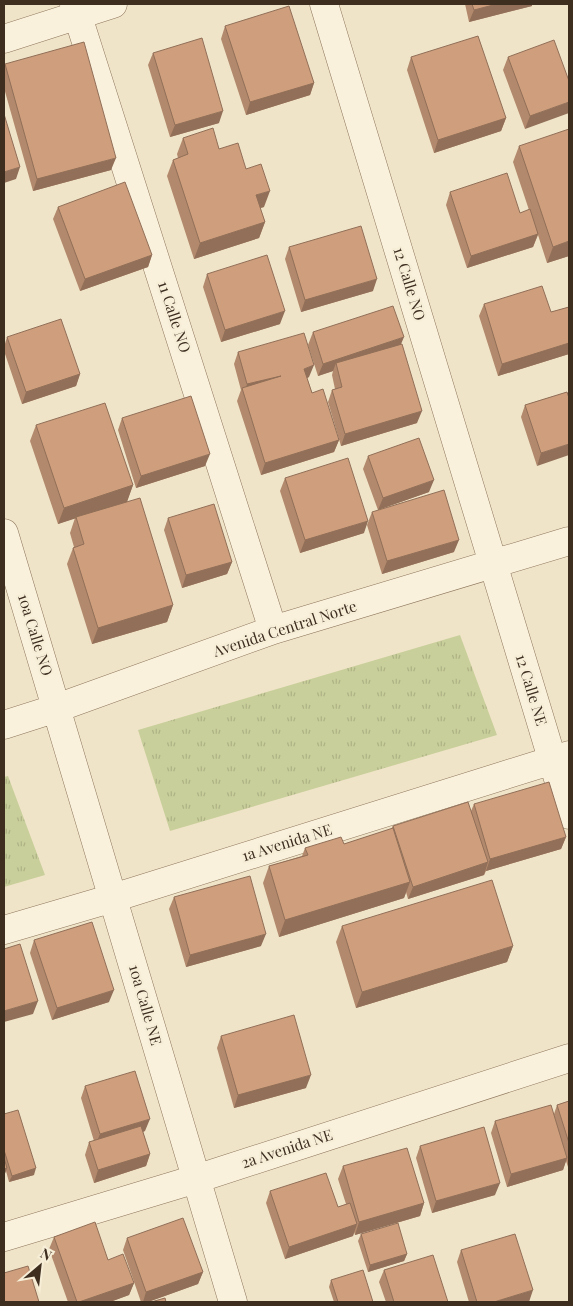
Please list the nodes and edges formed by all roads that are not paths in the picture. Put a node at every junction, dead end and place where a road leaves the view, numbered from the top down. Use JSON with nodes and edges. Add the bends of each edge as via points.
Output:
{"nodes":[{"id":1,"x":113,"y":4,"type":"edge"},
{"id":2,"x":324,"y":4,"type":"edge"},
{"id":3,"x":76,"y":9,"type":"edge"},
{"id":4,"x":4,"y":39,"type":"edge"},
{"id":5,"x":4,"y":533,"type":"edge"},
{"id":6,"x":569,"y":542,"type":"edge"},
{"id":7,"x":493,"y":564,"type":"junction"},
{"id":8,"x":273,"y":630,"type":"junction"},
{"id":9,"x":57,"y":708,"type":"junction"},
{"id":10,"x":4,"y":725,"type":"edge"},
{"id":11,"x":561,"y":758,"type":"edge"},
{"id":12,"x":569,"y":815,"type":"edge"},
{"id":13,"x":113,"y":898,"type":"junction"},
{"id":14,"x":4,"y":930,"type":"edge"},
{"id":15,"x":569,"y":1058,"type":"edge"},
{"id":16,"x":196,"y":1179,"type":"junction"},
{"id":17,"x":4,"y":1237,"type":"edge"},
{"id":18,"x":233,"y":1302,"type":"edge"}],
"edges":[{"from":1,"to":3,"type":"street"},
{"from":2,"to":7,"type":"street","name":"12 Calle NO"},
{"from":3,"to":4,"type":"street"},
{"from":3,"to":8,"type":"street","name":"11 Calle NO"},
{"from":5,"to":9,"type":"street","name":"10a Calle NO"},
{"from":6,"to":7,"type":"street","name":"Avenida Central Norte"},
{"from":7,"to":8,"type":"street","name":"Avenida Central Norte"},
{"from":7,"to":11,"type":"street","name":"12 Calle NE"},
{"from":8,"to":9,"type":"street","name":"Avenida Central Norte"},
{"from":9,"to":10,"type":"street","name":"Avenida Central Norte"},
{"from":9,"to":13,"type":"street","name":"10a Calle NE"},
{"from":11,"to":12,"type":"street","name":"12 Calle NE"},
{"from":11,"to":13,"type":"street","name":"1a Avenida NE"},
{"from":13,"to":14,"type":"street","name":"1a Avenida NE"},
{"from":13,"to":16,"type":"street","name":"10a Calle NE"},
{"from":15,"to":16,"type":"street","name":"2a Avenida NE"},
{"from":16,"to":17,"type":"street","name":"2a Avenida NE"},
{"from":16,"to":18,"type":"street","name":"10a Calle NE"}]}
